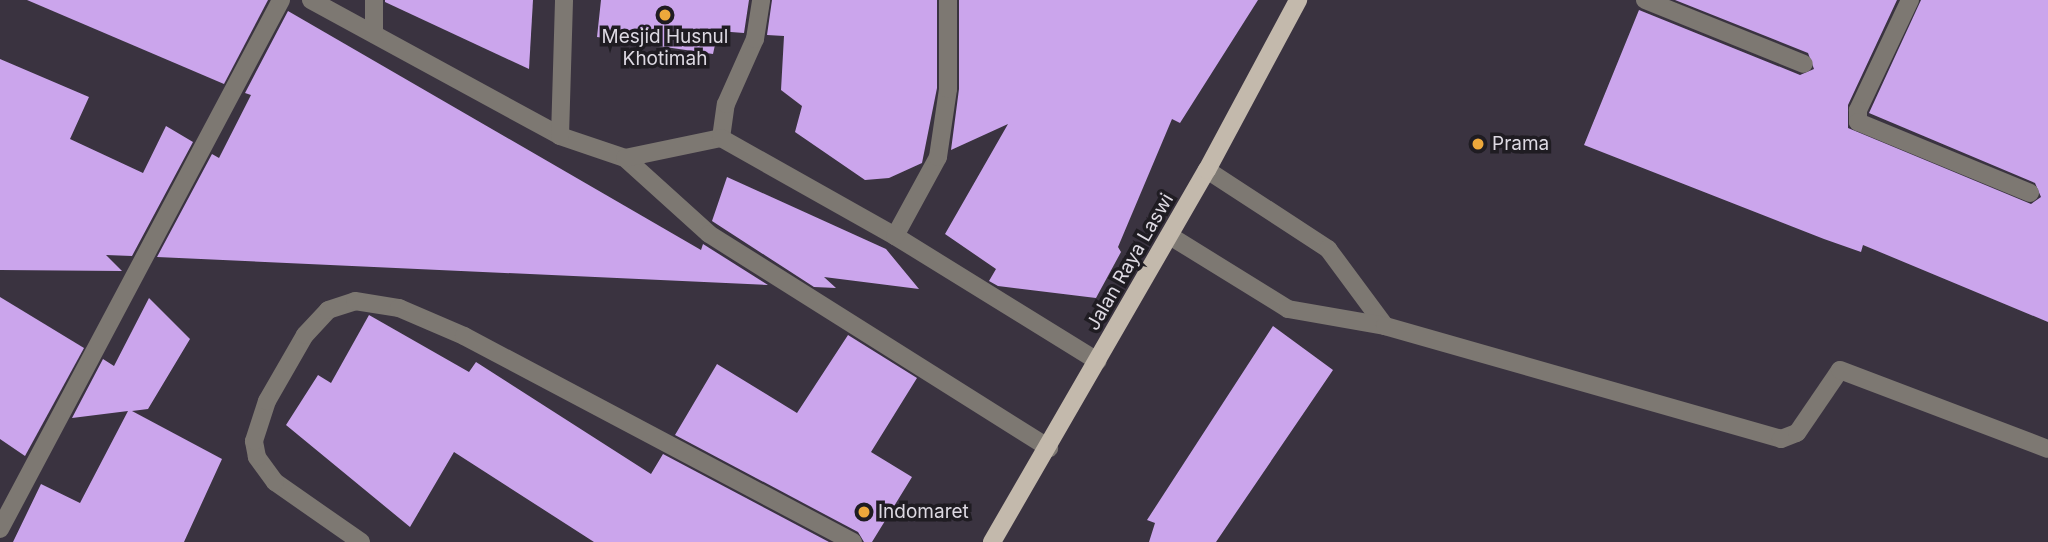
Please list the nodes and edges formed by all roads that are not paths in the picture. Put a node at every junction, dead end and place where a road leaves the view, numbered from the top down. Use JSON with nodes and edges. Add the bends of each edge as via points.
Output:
{"nodes":[{"id":1,"x":281,"y":0,"type":"edge"},
{"id":2,"x":311,"y":0,"type":"edge"},
{"id":3,"x":374,"y":0,"type":"edge"},
{"id":4,"x":564,"y":0,"type":"edge"},
{"id":5,"x":761,"y":0,"type":"edge"},
{"id":6,"x":948,"y":0,"type":"edge"},
{"id":7,"x":1298,"y":0,"type":"edge"},
{"id":8,"x":1645,"y":0,"type":"edge"},
{"id":9,"x":1910,"y":0,"type":"edge"},
{"id":10,"x":374,"y":34,"type":"junction"},
{"id":11,"x":1804,"y":64,"type":"dead end"},
{"id":12,"x":560,"y":136,"type":"junction"},
{"id":13,"x":720,"y":138,"type":"junction"},
{"id":14,"x":625,"y":158,"type":"junction"},
{"id":15,"x":1207,"y":170,"type":"junction"},
{"id":16,"x":2030,"y":193,"type":"dead end"},
{"id":17,"x":895,"y":236,"type":"junction"},
{"id":18,"x":1170,"y":236,"type":"junction"},
{"id":19,"x":1385,"y":326,"type":"junction"},
{"id":20,"x":1097,"y":361,"type":"junction"},
{"id":21,"x":1049,"y":449,"type":"junction"},
{"id":22,"x":2048,"y":449,"type":"edge"},
{"id":23,"x":0,"y":529,"type":"edge"},
{"id":24,"x":361,"y":542,"type":"edge"},
{"id":25,"x":853,"y":542,"type":"edge"},
{"id":26,"x":992,"y":542,"type":"edge"}],
"edges":[{"from":1,"to":23,"type":"street"},
{"from":2,"to":10,"type":"street"},
{"from":3,"to":10,"type":"street"},
{"from":4,"to":12,"type":"street"},
{"from":5,"to":13,"type":"street","via":[[755,39],[726,104]]},
{"from":6,"to":17,"type":"street","via":[[948,89],[938,157]]},
{"from":7,"to":15,"type":"main road","name":"Jalan Raya Laswi"},
{"from":8,"to":11,"type":"street"},
{"from":9,"to":16,"type":"street","via":[[1858,110],[1858,122]]},
{"from":10,"to":12,"type":"street"},
{"from":12,"to":14,"type":"street"},
{"from":13,"to":14,"type":"street"},
{"from":13,"to":17,"type":"street"},
{"from":14,"to":21,"type":"street","via":[[709,234]]},
{"from":15,"to":18,"type":"main road","name":"Jalan Raya Laswi"},
{"from":15,"to":19,"type":"street","via":[[1328,249]]},
{"from":17,"to":20,"type":"street"},
{"from":18,"to":19,"type":"street","via":[[1288,309]]},
{"from":18,"to":20,"type":"main road","name":"Jalan Raya Laswi"},
{"from":19,"to":22,"type":"street","via":[[1781,439],[1797,433],[1833,375],[1849,371]]},
{"from":20,"to":21,"type":"main road","name":"Jalan Raya Laswi"},
{"from":21,"to":26,"type":"main road","name":"Jalan Raya Laswi"},
{"from":24,"to":25,"type":"street","via":[[275,482],[257,457],[254,441],[267,401],[305,335],[328,310],[355,301],[399,308],[464,336]]}]}
